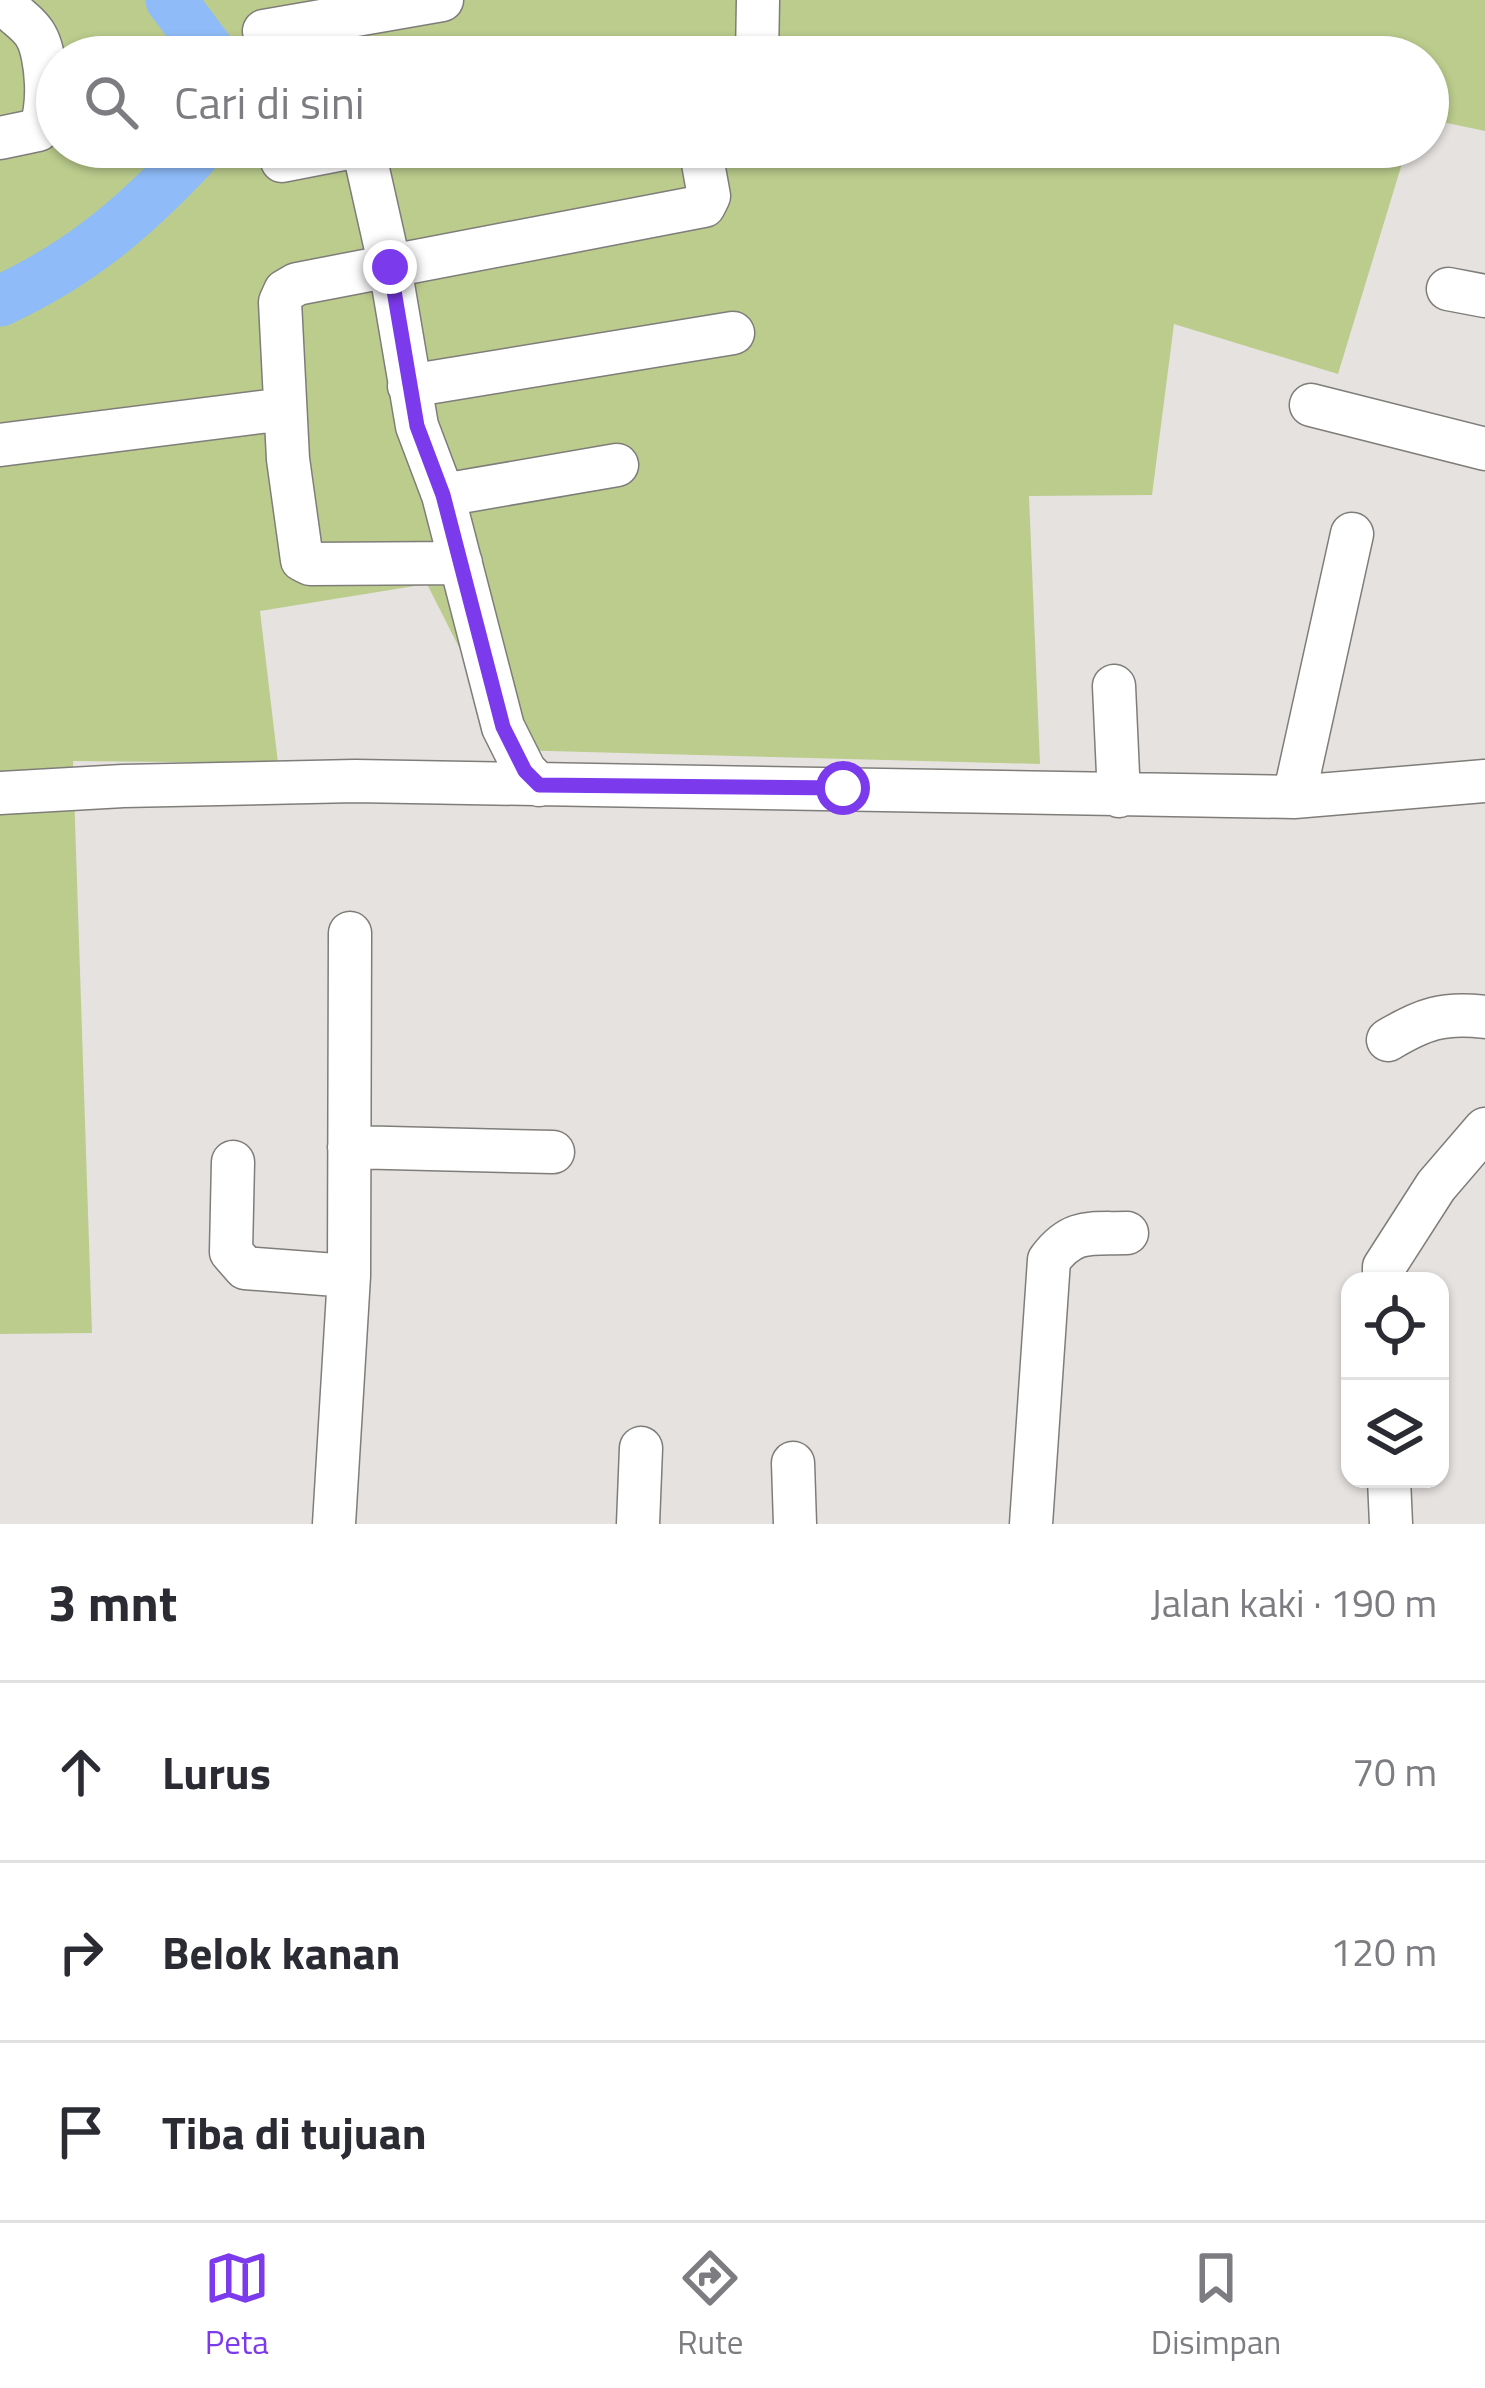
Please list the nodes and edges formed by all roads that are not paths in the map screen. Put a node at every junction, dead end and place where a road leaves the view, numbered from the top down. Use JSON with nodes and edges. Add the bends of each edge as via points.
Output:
{"nodes":[{"id":1,"x":4,"y":0,"type":"edge"},
{"id":2,"x":442,"y":0,"type":"edge"},
{"id":3,"x":758,"y":0,"type":"edge"},
{"id":4,"x":337,"y":26,"type":"edge"},
{"id":5,"x":264,"y":31,"type":"dead end"},
{"id":6,"x":757,"y":36,"type":"edge"},
{"id":7,"x":36,"y":37,"type":"edge"},
{"id":8,"x":36,"y":130,"type":"edge"},
{"id":9,"x":0,"y":138,"type":"edge"},
{"id":10,"x":364,"y":168,"type":"edge"},
{"id":11,"x":704,"y":168,"type":"edge"},
{"id":12,"x":390,"y":267,"type":"junction"},
{"id":13,"x":733,"y":333,"type":"dead end"},
{"id":14,"x":409,"y":386,"type":"junction"},
{"id":15,"x":1311,"y":405,"type":"dead end"},
{"id":16,"x":285,"y":409,"type":"junction"},
{"id":17,"x":0,"y":445,"type":"edge"},
{"id":18,"x":1485,"y":449,"type":"edge"},
{"id":19,"x":617,"y":465,"type":"dead end"},
{"id":20,"x":443,"y":495,"type":"junction"},
{"id":21,"x":1352,"y":534,"type":"dead end"},
{"id":22,"x":461,"y":563,"type":"junction"},
{"id":23,"x":1114,"y":686,"type":"dead end"},
{"id":24,"x":1485,"y":782,"type":"edge"},
{"id":25,"x":539,"y":785,"type":"junction"},
{"id":26,"x":0,"y":793,"type":"edge"},
{"id":27,"x":1119,"y":796,"type":"junction"},
{"id":28,"x":1294,"y":797,"type":"junction"},
{"id":29,"x":350,"y":933,"type":"dead end"},
{"id":30,"x":1485,"y":1017,"type":"edge"},
{"id":31,"x":1388,"y":1040,"type":"dead end"},
{"id":32,"x":1485,"y":1129,"type":"edge"},
{"id":33,"x":349,"y":1147,"type":"junction"},
{"id":34,"x":553,"y":1152,"type":"dead end"},
{"id":35,"x":233,"y":1162,"type":"dead end"},
{"id":36,"x":1127,"y":1233,"type":"dead end"},
{"id":37,"x":1384,"y":1272,"type":"edge"},
{"id":38,"x":349,"y":1276,"type":"junction"},
{"id":39,"x":641,"y":1448,"type":"dead end"},
{"id":40,"x":793,"y":1463,"type":"dead end"},
{"id":41,"x":1389,"y":1488,"type":"edge"},
{"id":42,"x":334,"y":1524,"type":"edge"},
{"id":43,"x":638,"y":1524,"type":"edge"},
{"id":44,"x":795,"y":1524,"type":"edge"},
{"id":45,"x":1031,"y":1524,"type":"edge"},
{"id":46,"x":1390,"y":1524,"type":"edge"}],
"edges":[{"from":1,"to":7,"type":"street"},
{"from":2,"to":4,"type":"street"},
{"from":3,"to":6,"type":"street"},
{"from":4,"to":5,"type":"street"},
{"from":8,"to":9,"type":"street"},
{"from":10,"to":12,"type":"street"},
{"from":11,"to":12,"type":"street","via":[[704,206]]},
{"from":12,"to":14,"type":"street"},
{"from":12,"to":16,"type":"street","via":[[286,291]]},
{"from":13,"to":14,"type":"street"},
{"from":14,"to":20,"type":"street"},
{"from":15,"to":18,"type":"street"},
{"from":16,"to":17,"type":"street"},
{"from":16,"to":22,"type":"street","via":[[302,560]]},
{"from":19,"to":20,"type":"street"},
{"from":20,"to":22,"type":"street"},
{"from":21,"to":28,"type":"street"},
{"from":22,"to":25,"type":"street","via":[[503,727]]},
{"from":23,"to":27,"type":"street"},
{"from":24,"to":28,"type":"street"},
{"from":25,"to":26,"type":"street","via":[[355,781]]},
{"from":25,"to":27,"type":"street"},
{"from":27,"to":28,"type":"street"},
{"from":29,"to":33,"type":"street"},
{"from":30,"to":31,"type":"street","via":[[1423,1019]]},
{"from":32,"to":37,"type":"street","via":[[1436,1186]]},
{"from":33,"to":34,"type":"street"},
{"from":33,"to":38,"type":"street"},
{"from":35,"to":38,"type":"street","via":[[236,1262]]},
{"from":36,"to":45,"type":"street","via":[[1081,1234],[1064,1240],[1049,1260]]},
{"from":38,"to":42,"type":"street"},
{"from":39,"to":43,"type":"street"},
{"from":40,"to":44,"type":"street"},
{"from":41,"to":46,"type":"street"}]}
